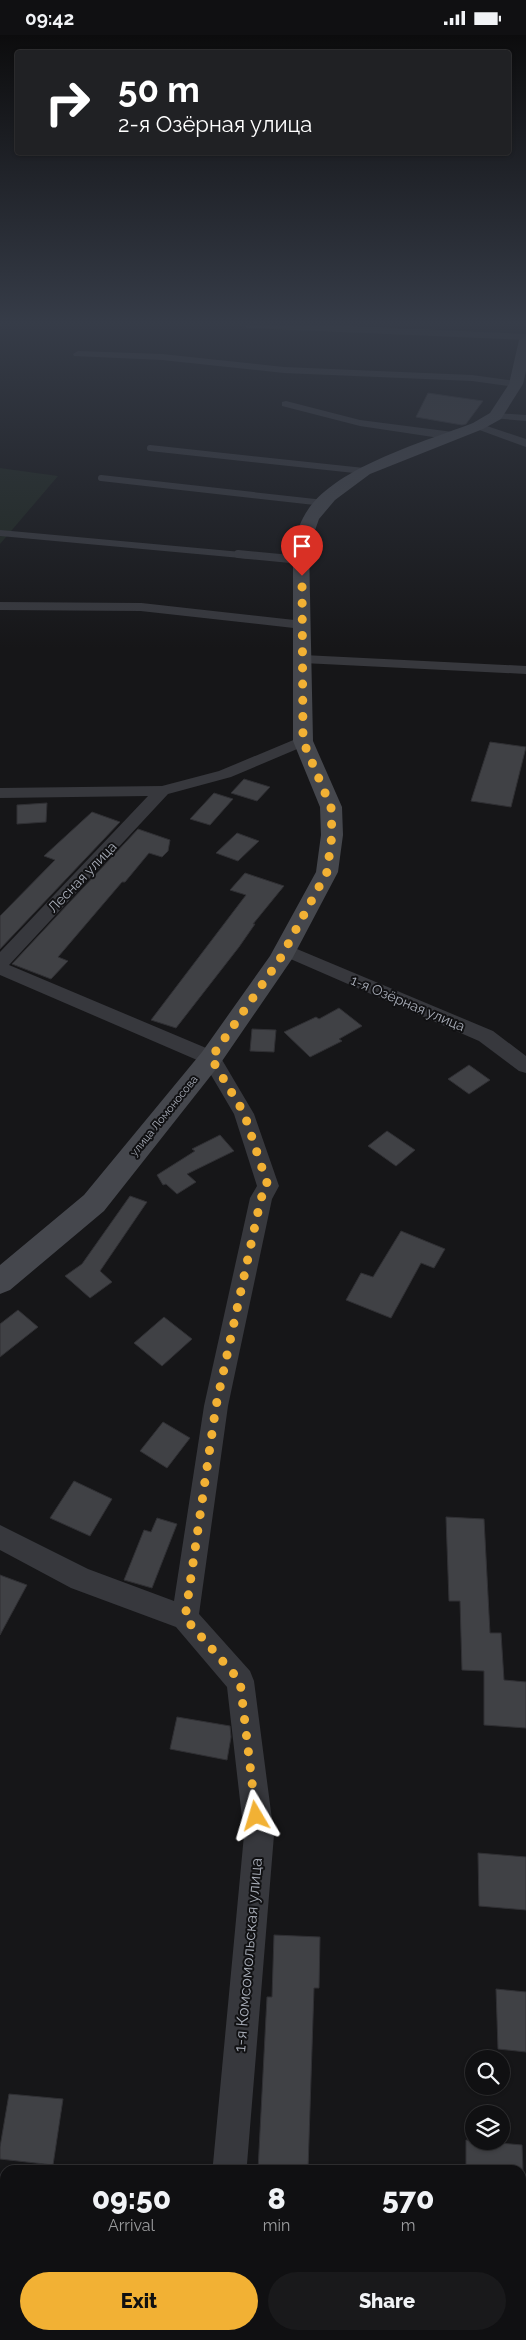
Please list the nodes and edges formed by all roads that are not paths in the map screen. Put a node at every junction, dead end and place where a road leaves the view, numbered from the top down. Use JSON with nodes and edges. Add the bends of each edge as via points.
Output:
{"nodes":[{"id":1,"x":429,"y":433,"type":"edge"},
{"id":2,"x":462,"y":433,"type":"edge"},
{"id":3,"x":508,"y":433,"type":"edge"},
{"id":4,"x":454,"y":436,"type":"junction"},
{"id":5,"x":526,"y":443,"type":"edge"},
{"id":6,"x":150,"y":448,"type":"dead end"},
{"id":7,"x":364,"y":471,"type":"junction"},
{"id":8,"x":101,"y":478,"type":"dead end"},
{"id":9,"x":324,"y":503,"type":"junction"},
{"id":10,"x":0,"y":533,"type":"edge"},
{"id":11,"x":301,"y":560,"type":"junction"},
{"id":12,"x":0,"y":606,"type":"edge"},
{"id":13,"x":304,"y":625,"type":"junction"},
{"id":14,"x":303,"y":659,"type":"junction"},
{"id":15,"x":526,"y":670,"type":"edge"},
{"id":16,"x":303,"y":741,"type":"junction"},
{"id":17,"x":162,"y":791,"type":"junction"},
{"id":18,"x":0,"y":793,"type":"edge"},
{"id":19,"x":285,"y":950,"type":"junction"},
{"id":20,"x":0,"y":963,"type":"edge"},
{"id":21,"x":0,"y":968,"type":"edge"},
{"id":22,"x":211,"y":1058,"type":"junction"},
{"id":23,"x":526,"y":1066,"type":"edge"},
{"id":24,"x":0,"y":1282,"type":"edge"},
{"id":25,"x":0,"y":1537,"type":"edge"},
{"id":26,"x":185,"y":1618,"type":"junction"},
{"id":27,"x":230,"y":2164,"type":"dead end"}],
"edges":[{"from":1,"to":4,"type":"street"},
{"from":2,"to":4,"type":"street","name":"улица Ломоносова"},
{"from":3,"to":5,"type":"street"},
{"from":4,"to":7,"type":"street","name":"улица Ломоносова"},
{"from":6,"to":7,"type":"lane"},
{"from":7,"to":9,"type":"street","name":"улица Ломоносова"},
{"from":8,"to":9,"type":"lane"},
{"from":9,"to":11,"type":"street","name":"улица Ломоносова","via":[[311,518],[300,547]]},
{"from":10,"to":11,"type":"lane"},
{"from":11,"to":13,"type":"street","name":"улица Ломоносова"},
{"from":12,"to":13,"type":"lane","via":[[141,607]]},
{"from":13,"to":14,"type":"street","name":"улица Ломоносова"},
{"from":14,"to":15,"type":"lane"},
{"from":14,"to":16,"type":"street","name":"улица Ломоносова"},
{"from":16,"to":17,"type":"street","via":[[226,775]]},
{"from":16,"to":19,"type":"street","name":"улица Ломоносова","via":[[331,807],[332,835],[327,872]]},
{"from":17,"to":18,"type":"street"},
{"from":17,"to":20,"type":"street","name":"Лесная улица"},
{"from":19,"to":22,"type":"street","name":"улица Ломоносова"},
{"from":19,"to":23,"type":"street","name":"1-я Озёрная улица","via":[[486,1036]]},
{"from":21,"to":22,"type":"street"},
{"from":22,"to":24,"type":"street","name":"улица Ломоносова","via":[[94,1203]]},
{"from":22,"to":26,"type":"street","via":[[244,1113],[268,1186],[261,1198],[216,1406]]},
{"from":25,"to":26,"type":"street","via":[[80,1579]]},
{"from":26,"to":27,"type":"street","name":"1-я Комсомольская улица","via":[[240,1681],[259,1835]]}]}
